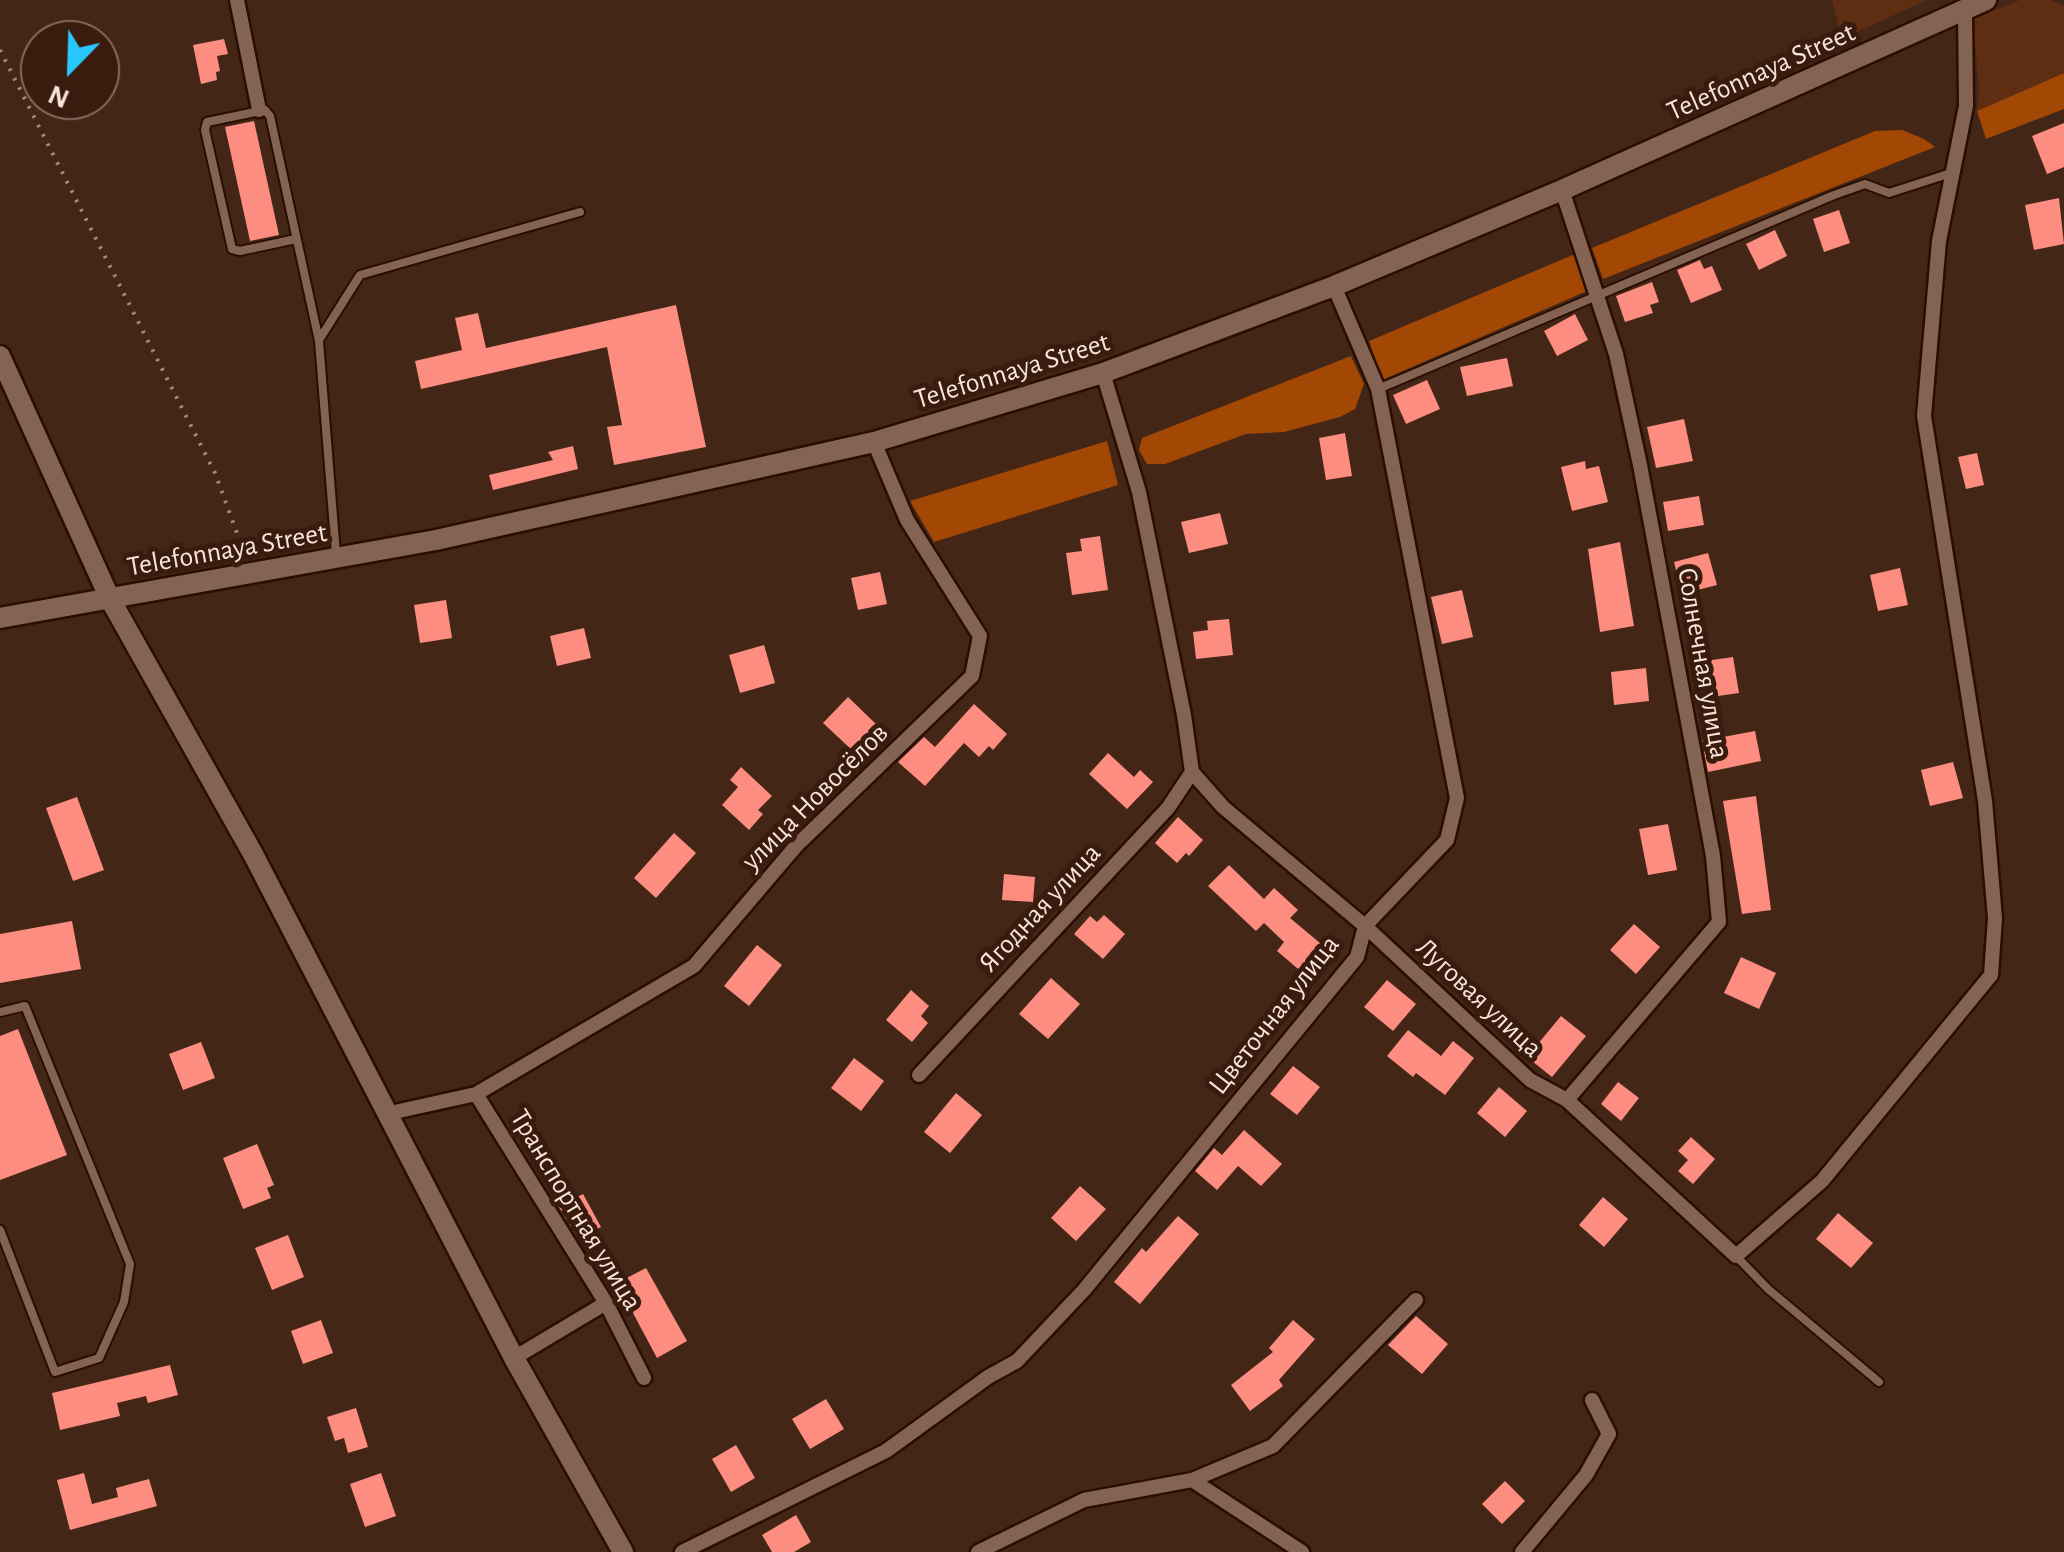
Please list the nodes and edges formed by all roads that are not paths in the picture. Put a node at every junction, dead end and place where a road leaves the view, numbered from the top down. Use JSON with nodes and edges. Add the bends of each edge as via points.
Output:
{"nodes":[{"id":1,"x":236,"y":0,"type":"edge"},
{"id":2,"x":1986,"y":0,"type":"edge"},
{"id":3,"x":1965,"y":11,"type":"junction"},
{"id":4,"x":259,"y":110,"type":"junction"},
{"id":5,"x":1950,"y":173,"type":"junction"},
{"id":6,"x":1562,"y":190,"type":"junction"},
{"id":7,"x":580,"y":212,"type":"dead end"},
{"id":8,"x":296,"y":239,"type":"junction"},
{"id":9,"x":1334,"y":286,"type":"junction"},
{"id":10,"x":1599,"y":294,"type":"junction"},
{"id":11,"x":319,"y":341,"type":"junction"},
{"id":12,"x":0,"y":356,"type":"edge"},
{"id":13,"x":1103,"y":373,"type":"junction"},
{"id":14,"x":1378,"y":389,"type":"junction"},
{"id":15,"x":874,"y":442,"type":"junction"},
{"id":16,"x":336,"y":558,"type":"junction"},
{"id":17,"x":110,"y":599,"type":"junction"},
{"id":18,"x":0,"y":618,"type":"edge"},
{"id":19,"x":1192,"y":772,"type":"junction"},
{"id":20,"x":1366,"y":926,"type":"junction"},
{"id":21,"x":0,"y":1012,"type":"edge"},
{"id":22,"x":920,"y":1074,"type":"dead end"},
{"id":23,"x":476,"y":1094,"type":"junction"},
{"id":24,"x":1567,"y":1100,"type":"junction"},
{"id":25,"x":390,"y":1113,"type":"junction"},
{"id":26,"x":0,"y":1230,"type":"edge"},
{"id":27,"x":1736,"y":1256,"type":"junction"},
{"id":28,"x":1416,"y":1300,"type":"dead end"},
{"id":29,"x":606,"y":1303,"type":"junction"},
{"id":30,"x":514,"y":1358,"type":"junction"},
{"id":31,"x":644,"y":1378,"type":"dead end"},
{"id":32,"x":1879,"y":1382,"type":"dead end"},
{"id":33,"x":1592,"y":1400,"type":"dead end"},
{"id":34,"x":1192,"y":1480,"type":"junction"},
{"id":35,"x":615,"y":1550,"type":"edge"},
{"id":36,"x":682,"y":1552,"type":"edge"},
{"id":37,"x":978,"y":1552,"type":"edge"},
{"id":38,"x":1302,"y":1552,"type":"edge"},
{"id":39,"x":1522,"y":1552,"type":"edge"}],
"edges":[{"from":1,"to":4,"type":"street"},
{"from":2,"to":3,"type":"street","name":"Telefonnaya Street"},
{"from":3,"to":5,"type":"street","via":[[1966,106]]},
{"from":3,"to":6,"type":"street","name":"Telefonnaya Street"},
{"from":4,"to":8,"type":"lane","via":[[270,116]]},
{"from":4,"to":8,"type":"lane","via":[[205,125],[230,245],[236,251]]},
{"from":5,"to":10,"type":"lane","via":[[1889,193],[1865,184]]},
{"from":5,"to":27,"type":"street","via":[[1924,416],[1985,801],[1995,918],[1991,975],[1822,1181]]},
{"from":6,"to":9,"type":"street","name":"Telefonnaya Street"},
{"from":6,"to":10,"type":"street","name":"Солнечная улица"},
{"from":7,"to":11,"type":"lane","via":[[360,275]]},
{"from":8,"to":11,"type":"lane"},
{"from":9,"to":13,"type":"street","name":"Telefonnaya Street"},
{"from":9,"to":14,"type":"street","name":"Цветочная улица"},
{"from":10,"to":14,"type":"lane"},
{"from":10,"to":24,"type":"street","name":"Солнечная улица","via":[[1640,465],[1713,856],[1719,922]]},
{"from":11,"to":16,"type":"lane"},
{"from":12,"to":17,"type":"street"},
{"from":13,"to":15,"type":"street","name":"Telefonnaya Street"},
{"from":13,"to":19,"type":"street","via":[[1139,492]]},
{"from":14,"to":20,"type":"street","name":"Цветочная улица","via":[[1458,798],[1447,840]]},
{"from":15,"to":16,"type":"street","name":"Telefonnaya Street"},
{"from":15,"to":23,"type":"street","name":"улица Новосёлов","via":[[906,520],[980,636],[972,676],[796,846],[694,966]]},
{"from":16,"to":17,"type":"street","name":"Telefonnaya Street"},
{"from":17,"to":18,"type":"street","name":"Telefonnaya Street"},
{"from":17,"to":25,"type":"street"},
{"from":19,"to":20,"type":"street","name":"Луговая улица","via":[[1223,807]]},
{"from":19,"to":22,"type":"street","name":"Ягодная улица","via":[[1168,808]]},
{"from":20,"to":24,"type":"street","name":"Луговая улица","via":[[1530,1080]]},
{"from":20,"to":36,"type":"street","name":"Цветочная улица","via":[[1358,957],[1084,1290],[1016,1361],[886,1451]]},
{"from":21,"to":26,"type":"lane","via":[[25,1006],[130,1264],[124,1302],[99,1358],[54,1372]]},
{"from":23,"to":25,"type":"street","name":"Транспортная улица"},
{"from":23,"to":29,"type":"street","name":"Транспортная улица"},
{"from":24,"to":27,"type":"street","name":"Луговая улица"},
{"from":25,"to":30,"type":"street"},
{"from":27,"to":32,"type":"lane"},
{"from":28,"to":34,"type":"street","via":[[1273,1446]]},
{"from":29,"to":30,"type":"street"},
{"from":29,"to":31,"type":"street","name":"Транспортная улица"},
{"from":30,"to":35,"type":"street"},
{"from":33,"to":39,"type":"street","via":[[1609,1434],[1586,1475]]},
{"from":34,"to":37,"type":"street","via":[[1084,1500]]},
{"from":34,"to":38,"type":"street"}]}
